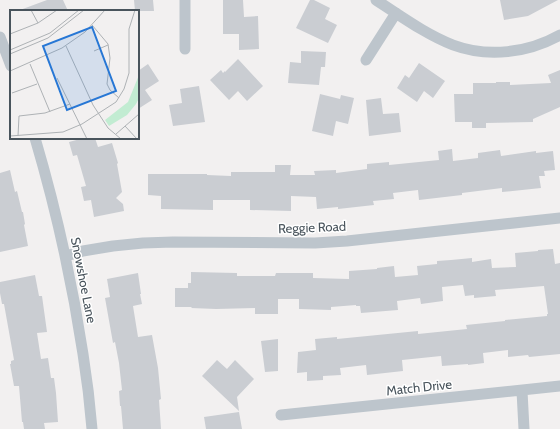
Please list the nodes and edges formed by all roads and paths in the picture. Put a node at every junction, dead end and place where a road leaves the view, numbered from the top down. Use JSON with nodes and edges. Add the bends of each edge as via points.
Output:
{"nodes":[{"id":1,"x":184,"y":0,"type":"edge"},
{"id":2,"x":376,"y":0,"type":"edge"},
{"id":3,"x":396,"y":13,"type":"junction"},
{"id":4,"x":560,"y":35,"type":"edge"},
{"id":5,"x":0,"y":37,"type":"edge"},
{"id":6,"x":186,"y":49,"type":"dead end"},
{"id":7,"x":366,"y":60,"type":"dead end"},
{"id":8,"x":10,"y":63,"type":"edge"},
{"id":9,"x":35,"y":139,"type":"edge"},
{"id":10,"x":560,"y":218,"type":"edge"},
{"id":11,"x":66,"y":256,"type":"junction"},
{"id":12,"x":560,"y":386,"type":"edge"},
{"id":13,"x":522,"y":391,"type":"junction"},
{"id":14,"x":281,"y":415,"type":"dead end"},
{"id":15,"x":92,"y":429,"type":"edge"},
{"id":16,"x":524,"y":429,"type":"edge"}],
"edges":[{"from":1,"to":6,"type":"street"},
{"from":2,"to":3,"type":"street"},
{"from":3,"to":4,"type":"street","via":[[454,45],[475,50],[515,52]]},
{"from":3,"to":7,"type":"street"},
{"from":5,"to":8,"type":"street"},
{"from":9,"to":11,"type":"street","name":"Snowshoe Lane"},
{"from":10,"to":11,"type":"street","name":"Reggie Road","via":[[315,243],[143,243],[83,251]]},
{"from":11,"to":15,"type":"street","name":"Snowshoe Lane","via":[[79,328]]},
{"from":12,"to":13,"type":"street","name":"Match Drive"},
{"from":13,"to":14,"type":"street","name":"Match Drive"},
{"from":13,"to":16,"type":"street"}]}
